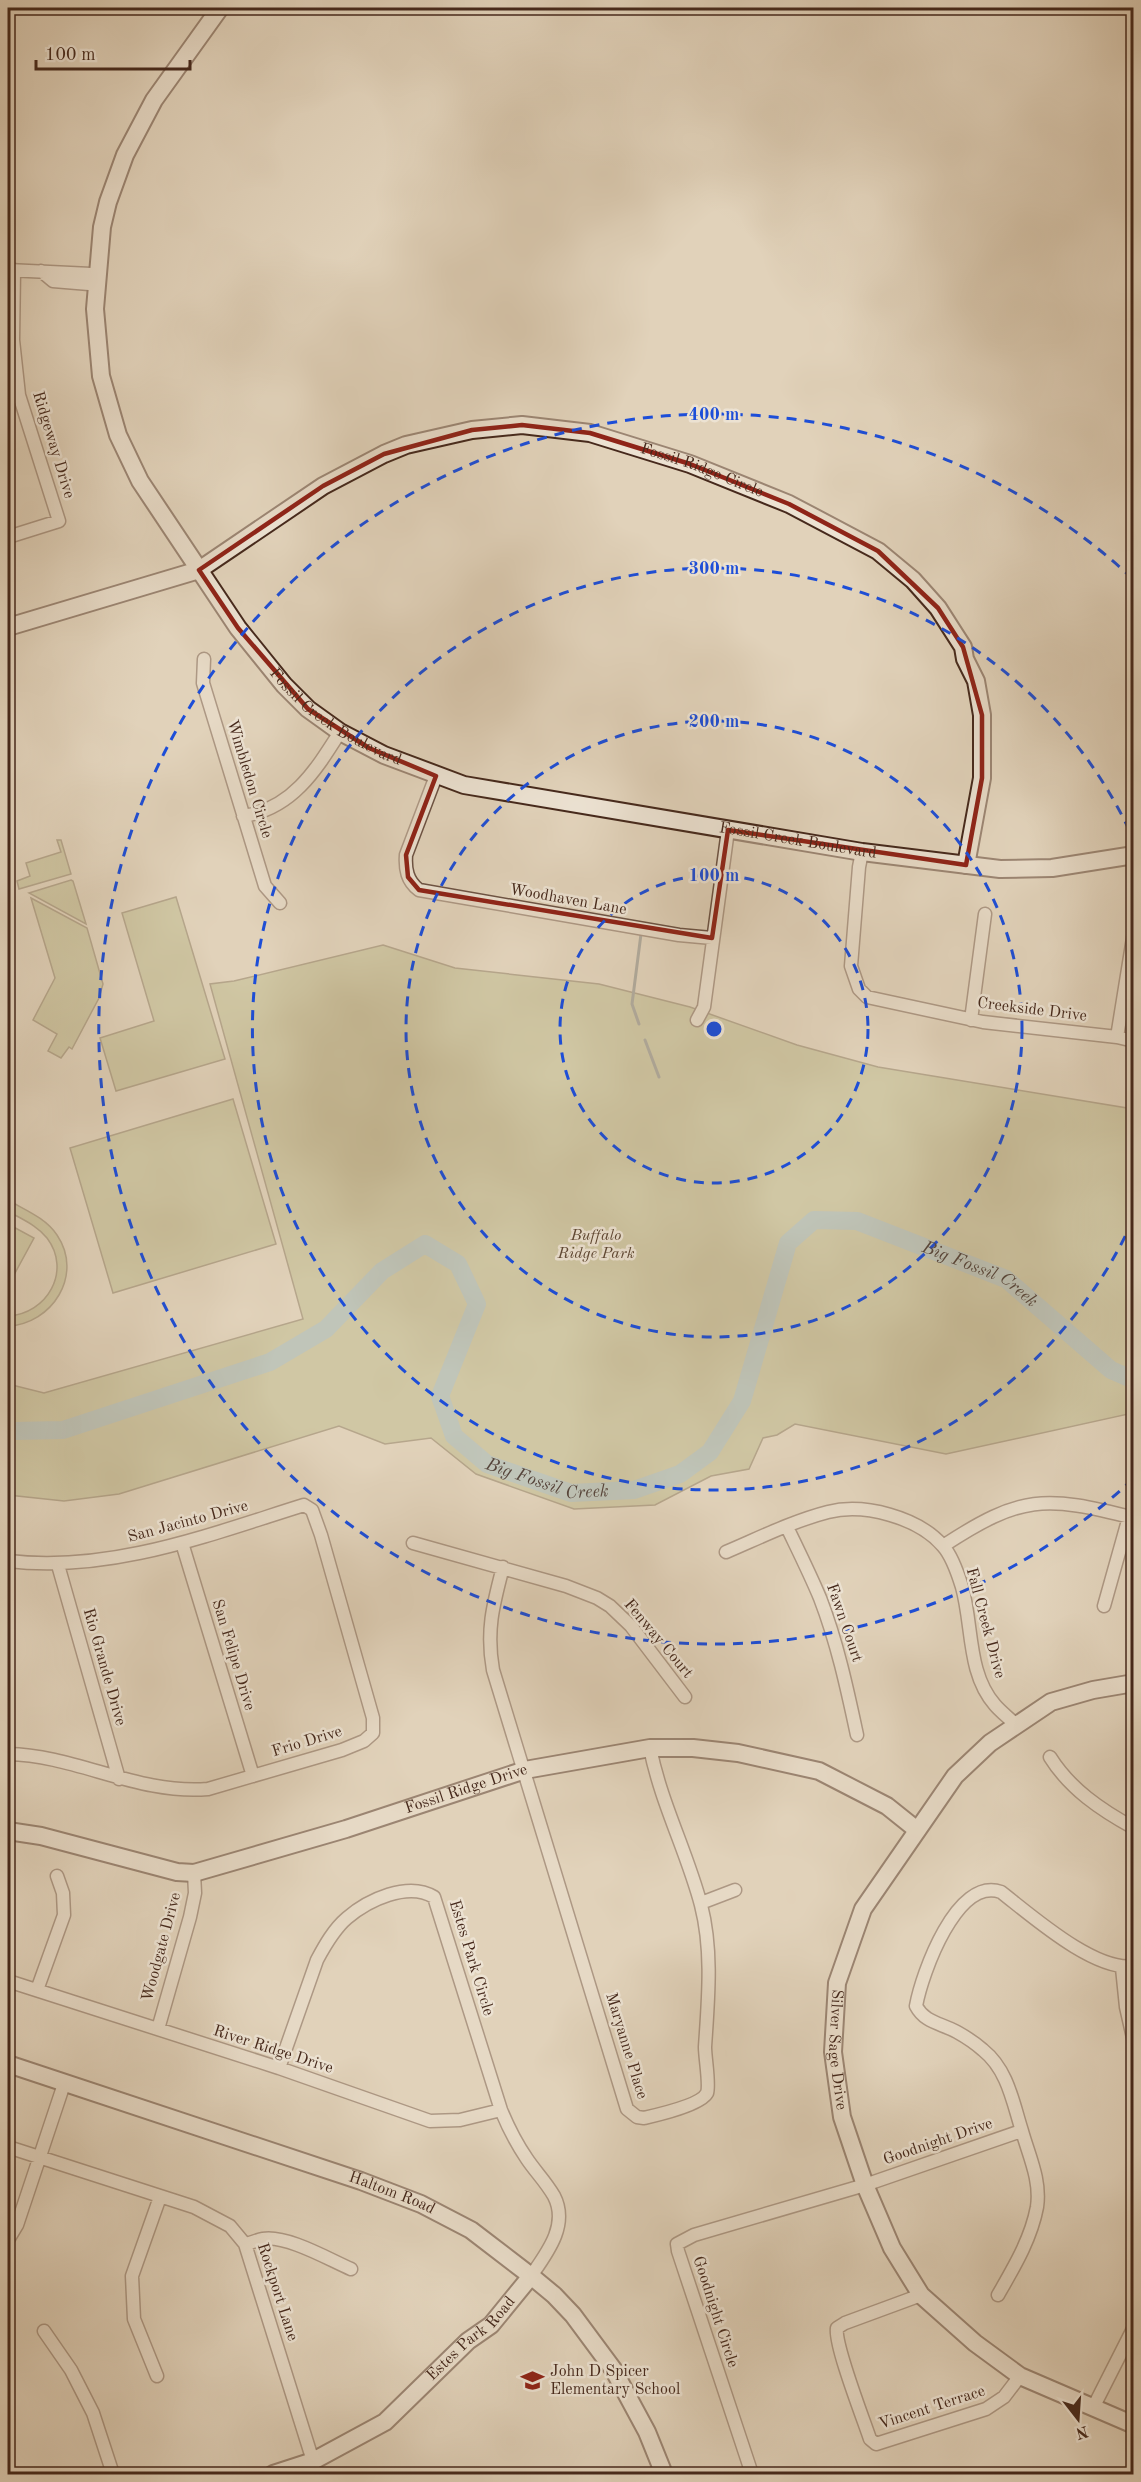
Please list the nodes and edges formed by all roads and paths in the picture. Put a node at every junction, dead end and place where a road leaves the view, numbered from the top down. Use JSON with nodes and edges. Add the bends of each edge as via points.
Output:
{"nodes":[{"id":1,"x":220,"y":8,"type":"edge"},
{"id":2,"x":11,"y":270,"type":"edge"},
{"id":3,"x":95,"y":280,"type":"junction"},
{"id":4,"x":13,"y":397,"type":"edge"},
{"id":5,"x":8,"y":537,"type":"edge"},
{"id":6,"x":199,"y":570,"type":"junction"},
{"id":7,"x":8,"y":627,"type":"edge"},
{"id":8,"x":204,"y":659,"type":"dead end"},
{"id":9,"x":340,"y":732,"type":"junction"},
{"id":10,"x":435,"y":776,"type":"junction"},
{"id":11,"x":243,"y":816,"type":"junction"},
{"id":12,"x":728,"y":830,"type":"junction"},
{"id":13,"x":862,"y":852,"type":"junction"},
{"id":14,"x":1134,"y":855,"type":"edge"},
{"id":15,"x":966,"y":865,"type":"junction"},
{"id":16,"x":280,"y":903,"type":"dead end"},
{"id":17,"x":986,"y":914,"type":"dead end"},
{"id":18,"x":1134,"y":932,"type":"edge"},
{"id":19,"x":712,"y":938,"type":"junction"},
{"id":20,"x":697,"y":1020,"type":"dead end"},
{"id":21,"x":971,"y":1020,"type":"junction"},
{"id":22,"x":1117,"y":1037,"type":"junction"},
{"id":23,"x":1134,"y":1041,"type":"edge"},
{"id":24,"x":304,"y":1505,"type":"joint"},
{"id":25,"x":1131,"y":1518,"type":"edge"},
{"id":26,"x":787,"y":1527,"type":"junction"},
{"id":27,"x":182,"y":1543,"type":"junction"},
{"id":28,"x":413,"y":1543,"type":"dead end"},
{"id":29,"x":943,"y":1546,"type":"junction"},
{"id":30,"x":726,"y":1552,"type":"dead end"},
{"id":31,"x":8,"y":1561,"type":"edge"},
{"id":32,"x":58,"y":1565,"type":"junction"},
{"id":33,"x":503,"y":1567,"type":"junction"},
{"id":34,"x":1104,"y":1606,"type":"dead end"},
{"id":35,"x":1134,"y":1683,"type":"edge"},
{"id":36,"x":685,"y":1697,"type":"dead end"},
{"id":37,"x":1015,"y":1724,"type":"junction"},
{"id":38,"x":857,"y":1735,"type":"dead end"},
{"id":39,"x":650,"y":1748,"type":"junction"},
{"id":40,"x":8,"y":1754,"type":"edge"},
{"id":41,"x":1050,"y":1757,"type":"dead end"},
{"id":42,"x":525,"y":1770,"type":"junction"},
{"id":43,"x":253,"y":1776,"type":"junction"},
{"id":44,"x":119,"y":1779,"type":"junction"},
{"id":45,"x":1134,"y":1828,"type":"edge"},
{"id":46,"x":917,"y":1830,"type":"junction"},
{"id":47,"x":8,"y":1831,"type":"edge"},
{"id":48,"x":194,"y":1873,"type":"junction"},
{"id":49,"x":57,"y":1876,"type":"dead end"},
{"id":50,"x":735,"y":1890,"type":"dead end"},
{"id":51,"x":700,"y":1903,"type":"junction"},
{"id":52,"x":1128,"y":1967,"type":"edge"},
{"id":53,"x":8,"y":1981,"type":"edge"},
{"id":54,"x":37,"y":1990,"type":"junction"},
{"id":55,"x":158,"y":2029,"type":"junction"},
{"id":56,"x":1134,"y":2042,"type":"edge"},
{"id":57,"x":8,"y":2064,"type":"edge"},
{"id":58,"x":279,"y":2068,"type":"junction"},
{"id":59,"x":64,"y":2084,"type":"junction"},
{"id":60,"x":501,"y":2110,"type":"junction"},
{"id":61,"x":1021,"y":2131,"type":"junction"},
{"id":62,"x":515,"y":2140,"type":"joint"},
{"id":63,"x":8,"y":2147,"type":"edge"},
{"id":64,"x":41,"y":2158,"type":"junction"},
{"id":65,"x":864,"y":2185,"type":"junction"},
{"id":66,"x":160,"y":2197,"type":"junction"},
{"id":67,"x":8,"y":2240,"type":"edge"},
{"id":68,"x":245,"y":2244,"type":"junction"},
{"id":69,"x":351,"y":2269,"type":"dead end"},
{"id":70,"x":531,"y":2276,"type":"junction"},
{"id":71,"x":921,"y":2295,"type":"junction"},
{"id":72,"x":998,"y":2295,"type":"dead end"},
{"id":73,"x":1134,"y":2327,"type":"edge"},
{"id":74,"x":44,"y":2331,"type":"dead end"},
{"id":75,"x":157,"y":2376,"type":"dead end"},
{"id":76,"x":1020,"y":2376,"type":"junction"},
{"id":77,"x":1094,"y":2406,"type":"junction"},
{"id":78,"x":1134,"y":2425,"type":"edge"},
{"id":79,"x":313,"y":2461,"type":"junction"},
{"id":80,"x":113,"y":2475,"type":"edge"},
{"id":81,"x":273,"y":2475,"type":"edge"},
{"id":82,"x":664,"y":2475,"type":"edge"},
{"id":83,"x":752,"y":2475,"type":"edge"}],
"edges":[{"from":1,"to":3,"type":"street","name":"Fossil Creek Boulevard","via":[[154,100],[125,155],[102,227]]},
{"from":2,"to":3,"type":"street","via":[[91,274]]},
{"from":2,"to":4,"type":"street","name":"Ridgeway Drive"},
{"from":3,"to":6,"type":"street","name":"Fossil Creek Boulevard","via":[[101,376],[118,435],[140,481]]},
{"from":4,"to":5,"type":"street","name":"Ridgeway Drive","via":[[59,521]]},
{"from":6,"to":7,"type":"street","name":"Fossil Ridge Circle"},
{"from":6,"to":9,"type":"street","name":"Fossil Creek Boulevard","via":[[238,628],[284,685]]},
{"from":6,"to":15,"type":"street","name":"Fossil Ridge Circle","via":[[323,486],[376,458],[406,445],[472,430],[522,425],[577,431],[690,465],[789,504],[878,551],[913,580],[938,608],[963,647],[976,681],[982,715],[982,778]]},
{"from":8,"to":11,"type":"street","name":"Wimbledon Circle","via":[[203,683]]},
{"from":9,"to":10,"type":"street","name":"Fossil Creek Boulevard"},
{"from":9,"to":11,"type":"street","via":[[299,789],[277,806]]},
{"from":10,"to":12,"type":"street","name":"Fossil Creek Boulevard","via":[[464,785]]},
{"from":10,"to":19,"type":"street","name":"Woodhaven Lane","via":[[406,855],[408,877],[419,890]]},
{"from":11,"to":16,"type":"street","name":"Wimbledon Circle","via":[[265,886]]},
{"from":12,"to":13,"type":"street","name":"Fossil Creek Boulevard"},
{"from":12,"to":19,"type":"street"},
{"from":13,"to":15,"type":"street","name":"Fossil Creek Boulevard"},
{"from":13,"to":21,"type":"street","name":"Creekside Drive","via":[[852,974],[859,989],[867,997]]},
{"from":14,"to":15,"type":"street","name":"Fossil Creek Boulevard","via":[[1052,868]]},
{"from":17,"to":21,"type":"street"},
{"from":18,"to":22,"type":"street"},
{"from":19,"to":20,"type":"street","via":[[704,1007]]},
{"from":21,"to":22,"type":"street","name":"Creekside Drive"},
{"from":22,"to":23,"type":"street","name":"Creekside Drive"},
{"from":24,"to":27,"type":"street","name":"San Jacinto Drive"},
{"from":24,"to":43,"type":"street","name":"Frio Drive","via":[[312,1510],[321,1535],[371,1709],[372,1733],[364,1741],[342,1750]]},
{"from":25,"to":29,"type":"street","via":[[1082,1505],[1034,1503],[981,1521]]},
{"from":25,"to":34,"type":"street"},
{"from":26,"to":29,"type":"street","name":"Fall Creek Drive","via":[[829,1512],[864,1510],[901,1519],[924,1530]]},
{"from":26,"to":30,"type":"street","name":"Fall Creek Drive"},
{"from":26,"to":38,"type":"street","name":"Fawn Court","via":[[833,1636]]},
{"from":27,"to":32,"type":"street","name":"San Jacinto Drive","via":[[130,1556]]},
{"from":27,"to":43,"type":"street","name":"San Felipe Drive"},
{"from":28,"to":33,"type":"street","name":"Fenway Court"},
{"from":29,"to":37,"type":"street","name":"Fall Creek Drive","via":[[962,1587],[977,1672],[995,1705]]},
{"from":31,"to":32,"type":"street","name":"San Jacinto Drive"},
{"from":32,"to":44,"type":"street","name":"Rio Grande Drive"},
{"from":33,"to":36,"type":"street","name":"Fenway Court","via":[[566,1586],[610,1606],[631,1626]]},
{"from":33,"to":42,"type":"street","name":"Maryanne Place","via":[[490,1619],[489,1650],[507,1721]]},
{"from":35,"to":37,"type":"street","name":"Silver Sage Drive","via":[[1052,1702]]},
{"from":37,"to":46,"type":"street","name":"Silver Sage Drive","via":[[956,1776]]},
{"from":39,"to":42,"type":"street","name":"Fossil Ridge Drive"},
{"from":39,"to":46,"type":"street","name":"Fossil Ridge Drive","via":[[738,1753],[819,1771],[887,1806]]},
{"from":39,"to":51,"type":"street","name":"Maryanne Place","via":[[665,1806]]},
{"from":40,"to":44,"type":"street","name":"Frio Drive","via":[[24,1754]]},
{"from":41,"to":45,"type":"street","via":[[1099,1808]]},
{"from":42,"to":48,"type":"street","name":"Fossil Ridge Drive","via":[[346,1829]]},
{"from":42,"to":51,"type":"street","name":"Maryanne Place","via":[[627,2109],[637,2117],[686,2106],[708,2090],[707,1938]]},
{"from":43,"to":44,"type":"street","name":"Frio Drive","via":[[191,1790]]},
{"from":46,"to":65,"type":"street","name":"Silver Sage Drive","via":[[863,1909],[837,1983],[833,2052],[836,2086]]},
{"from":47,"to":48,"type":"street","name":"Fossil Ridge Drive"},
{"from":48,"to":55,"type":"street","name":"Woodgate Drive","via":[[190,1917]]},
{"from":49,"to":54,"type":"street","via":[[64,1915]]},
{"from":50,"to":51,"type":"street"},
{"from":52,"to":56,"type":"street","via":[[1126,2007]]},
{"from":52,"to":61,"type":"street","via":[[1107,1964],[1062,1939],[1002,1892],[994,1890],[972,1896],[949,1924],[929,1962],[916,2006],[921,2015],[971,2041],[995,2062],[1015,2105]]},
{"from":53,"to":54,"type":"street","name":"River Ridge Drive"},
{"from":54,"to":55,"type":"street","name":"River Ridge Drive"},
{"from":55,"to":58,"type":"street","name":"River Ridge Drive"},
{"from":57,"to":59,"type":"street","name":"Haltom Road"},
{"from":58,"to":60,"type":"street","name":"River Ridge Drive","via":[[430,2121],[460,2120]]},
{"from":58,"to":60,"type":"street","name":"Estes Park Circle","via":[[317,1960],[335,1932],[346,1919],[372,1902],[396,1893],[426,1892],[438,1905]]},
{"from":59,"to":64,"type":"street"},
{"from":59,"to":70,"type":"street","name":"Haltom Road","via":[[350,2177],[420,2204],[471,2230]]},
{"from":60,"to":62,"type":"street","name":"Estes Park Circle"},
{"from":61,"to":65,"type":"street","name":"Goodnight Drive"},
{"from":61,"to":72,"type":"street","via":[[1038,2188],[1037,2205],[1022,2249]]},
{"from":62,"to":70,"type":"street","name":"Estes Park Road","via":[[554,2197],[559,2212],[550,2248]]},
{"from":63,"to":64,"type":"street","name":"Rockport Lane"},
{"from":64,"to":66,"type":"street","name":"Rockport Lane"},
{"from":64,"to":67,"type":"street"},
{"from":65,"to":71,"type":"street","name":"Silver Sage Drive","via":[[892,2248]]},
{"from":65,"to":83,"type":"street","name":"Goodnight Circle","via":[[694,2235],[677,2244]]},
{"from":66,"to":68,"type":"street","name":"Rockport Lane","via":[[212,2215],[230,2226]]},
{"from":66,"to":75,"type":"street","via":[[132,2276],[134,2319]]},
{"from":68,"to":69,"type":"street","via":[[264,2238],[280,2240]]},
{"from":68,"to":79,"type":"street","name":"Rockport Lane"},
{"from":70,"to":79,"type":"street","name":"Estes Park Road","via":[[491,2325],[468,2341],[385,2422]]},
{"from":70,"to":82,"type":"street","name":"Haltom Road","via":[[564,2305],[613,2369],[647,2432]]},
{"from":71,"to":76,"type":"street","name":"Silver Sage Drive"},
{"from":71,"to":76,"type":"street","name":"Vincent Terrace","via":[[837,2328],[870,2439],[876,2444],[992,2407]]},
{"from":73,"to":77,"type":"street"},
{"from":74,"to":80,"type":"street","via":[[93,2413]]},
{"from":76,"to":77,"type":"street","name":"Silver Sage Drive"},
{"from":77,"to":78,"type":"street","name":"Silver Sage Drive"},
{"from":79,"to":81,"type":"street","name":"Estes Park Road"}]}
